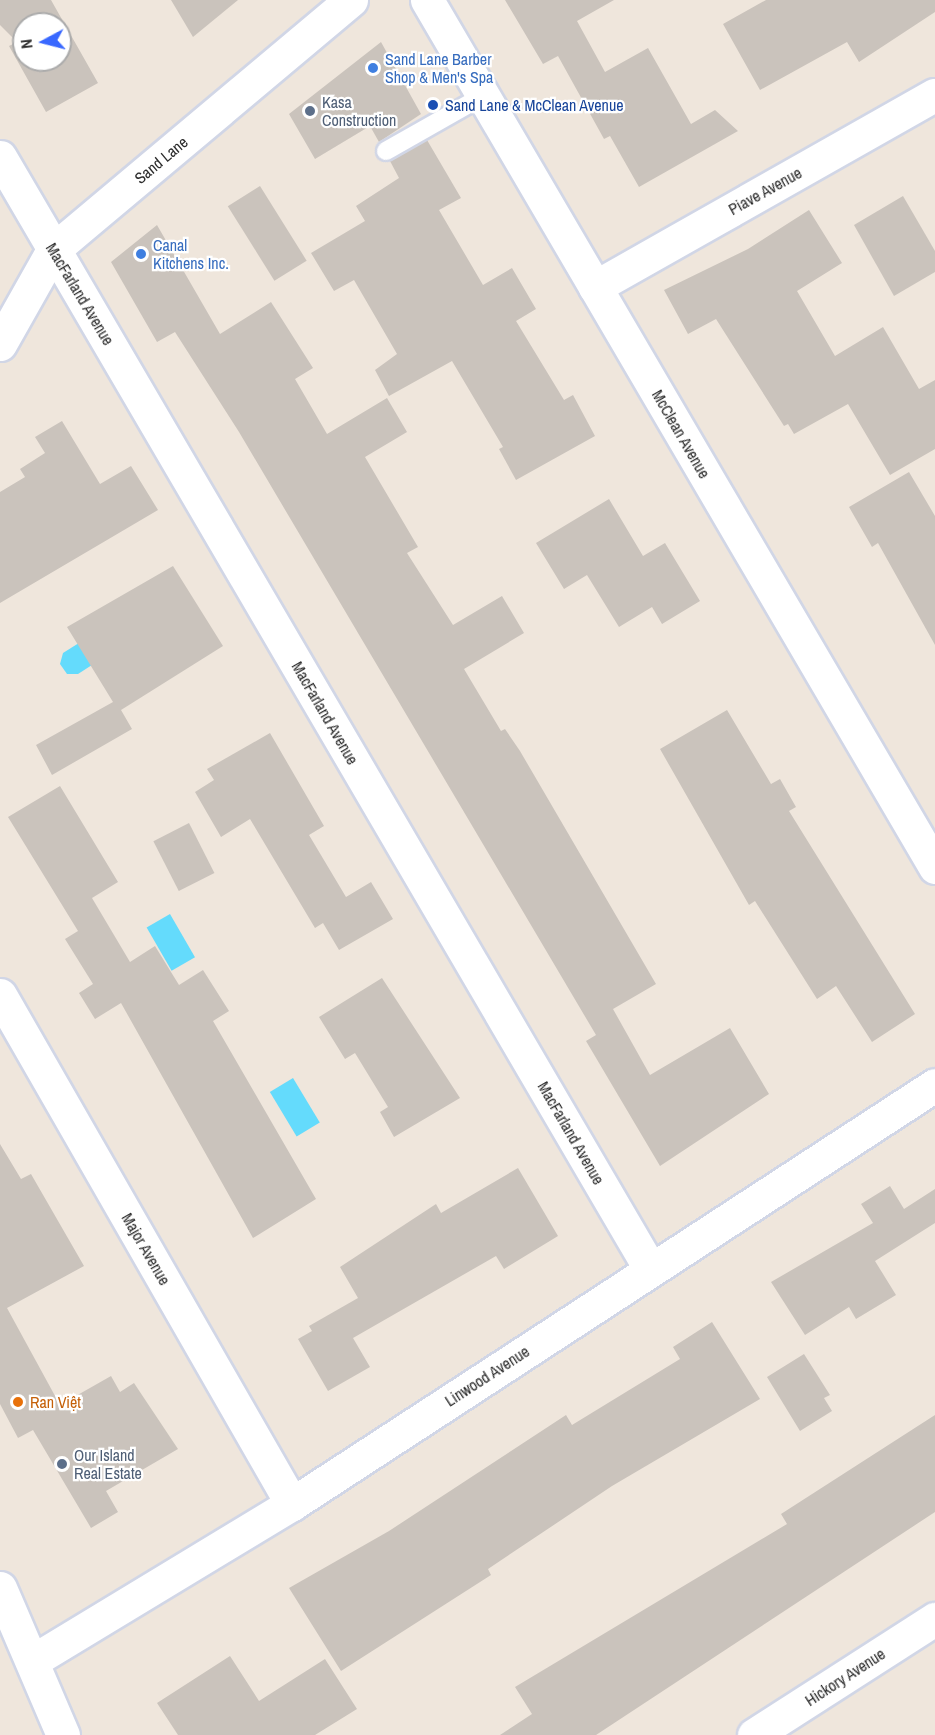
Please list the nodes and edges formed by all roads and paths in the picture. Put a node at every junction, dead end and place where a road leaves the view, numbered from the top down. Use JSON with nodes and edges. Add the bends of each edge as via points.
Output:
{"nodes":[{"id":1,"x":351,"y":0,"type":"edge"},
{"id":2,"x":427,"y":0,"type":"edge"},
{"id":3,"x":935,"y":95,"type":"edge"},
{"id":4,"x":483,"y":96,"type":"junction"},
{"id":5,"x":386,"y":151,"type":"dead end"},
{"id":6,"x":0,"y":157,"type":"edge"},
{"id":7,"x":53,"y":250,"type":"junction"},
{"id":8,"x":595,"y":287,"type":"junction"},
{"id":9,"x":0,"y":345,"type":"edge"},
{"id":10,"x":935,"y":867,"type":"edge"},
{"id":11,"x":0,"y":995,"type":"edge"},
{"id":12,"x":935,"y":1085,"type":"edge"},
{"id":13,"x":651,"y":1270,"type":"junction"},
{"id":14,"x":292,"y":1504,"type":"junction"},
{"id":15,"x":0,"y":1588,"type":"edge"},
{"id":16,"x":935,"y":1618,"type":"edge"},
{"id":17,"x":34,"y":1660,"type":"junction"},
{"id":18,"x":63,"y":1735,"type":"edge"},
{"id":19,"x":754,"y":1735,"type":"edge"}],
"edges":[{"from":1,"to":7,"type":"street","name":"Sand Lane"},
{"from":2,"to":4,"type":"street","name":"McClean Avenue"},
{"from":3,"to":8,"type":"street","name":"Piave Avenue"},
{"from":4,"to":5,"type":"lane"},
{"from":4,"to":8,"type":"street","name":"McClean Avenue"},
{"from":6,"to":7,"type":"street","name":"MacFarland Avenue"},
{"from":7,"to":9,"type":"street","name":"Sand Lane"},
{"from":7,"to":13,"type":"street","name":"MacFarland Avenue"},
{"from":8,"to":10,"type":"street","name":"McClean Avenue"},
{"from":11,"to":14,"type":"street","name":"Major Avenue"},
{"from":12,"to":13,"type":"street","name":"Linwood Avenue"},
{"from":13,"to":14,"type":"street","name":"Linwood Avenue"},
{"from":14,"to":17,"type":"street","name":"Linwood Avenue"},
{"from":15,"to":17,"type":"street"},
{"from":16,"to":19,"type":"street","name":"Hickory Avenue"},
{"from":17,"to":18,"type":"street"}]}
